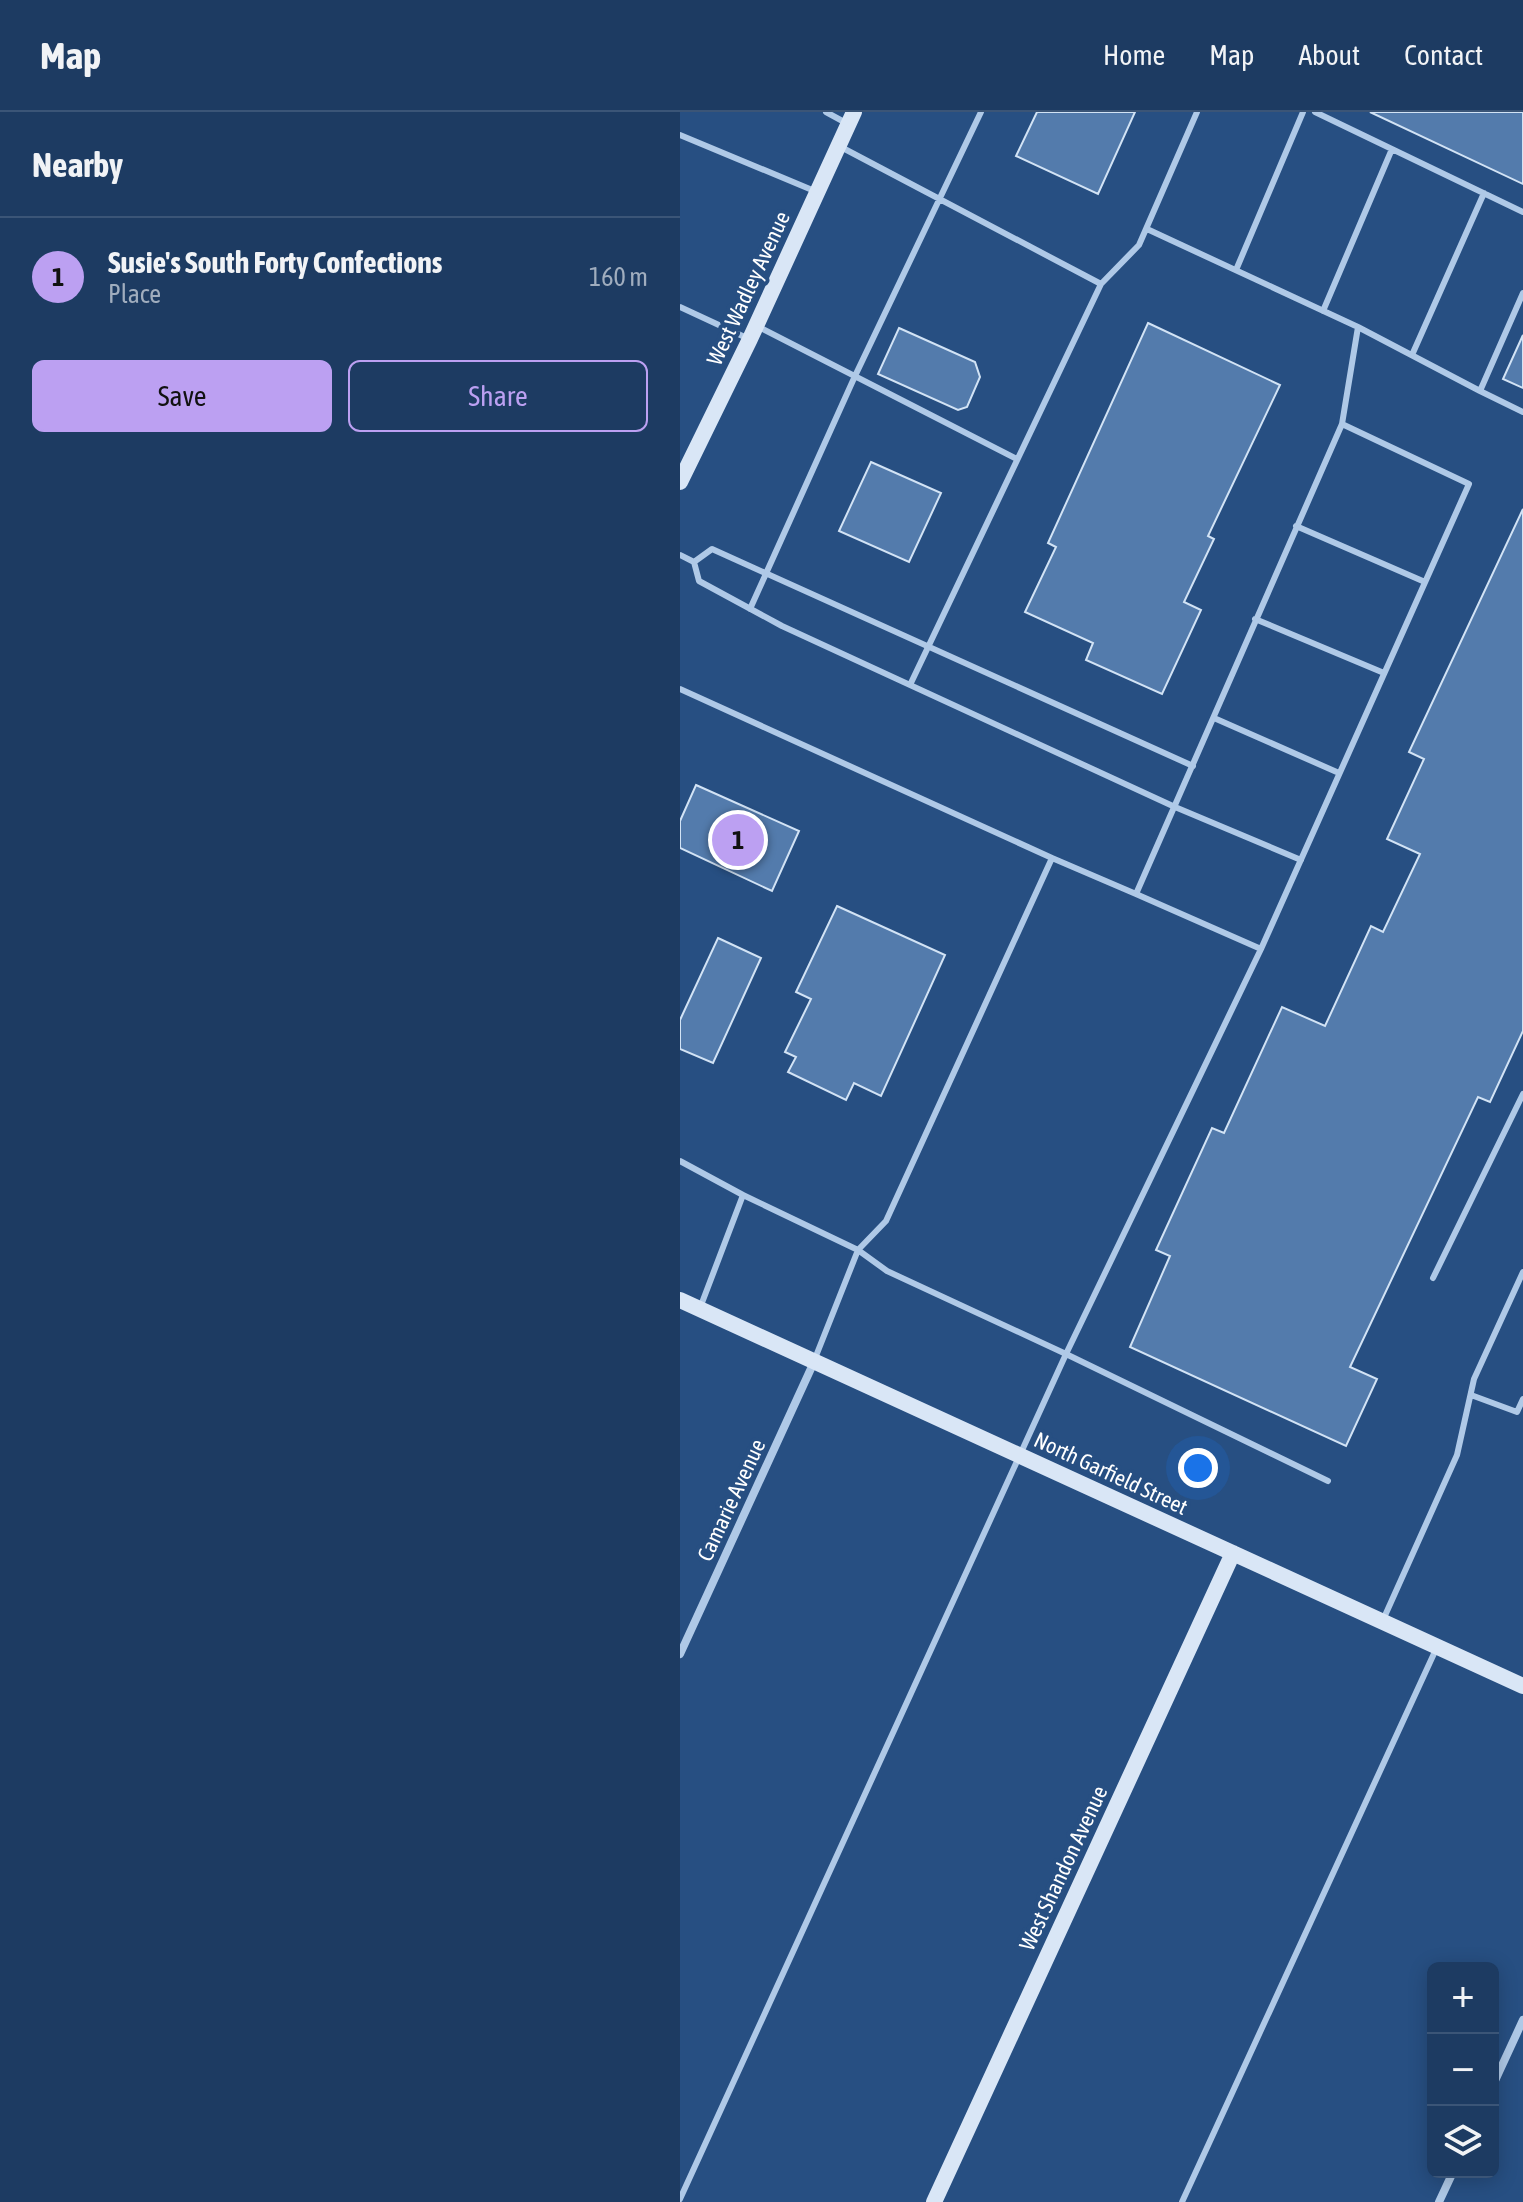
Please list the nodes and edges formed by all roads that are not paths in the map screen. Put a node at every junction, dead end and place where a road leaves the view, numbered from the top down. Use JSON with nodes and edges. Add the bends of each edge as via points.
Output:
{"nodes":[{"id":1,"x":826,"y":112,"type":"edge"},
{"id":2,"x":981,"y":112,"type":"edge"},
{"id":3,"x":1197,"y":112,"type":"edge"},
{"id":4,"x":1303,"y":112,"type":"edge"},
{"id":5,"x":1315,"y":112,"type":"edge"},
{"id":6,"x":852,"y":118,"type":"edge"},
{"id":7,"x":680,"y":135,"type":"edge"},
{"id":8,"x":839,"y":146,"type":"junction"},
{"id":9,"x":1392,"y":149,"type":"junction"},
{"id":10,"x":817,"y":192,"type":"junction"},
{"id":11,"x":1484,"y":193,"type":"junction"},
{"id":12,"x":941,"y":200,"type":"junction"},
{"id":13,"x":1523,"y":212,"type":"edge"},
{"id":14,"x":1147,"y":229,"type":"junction"},
{"id":15,"x":1236,"y":270,"type":"junction"},
{"id":16,"x":1101,"y":284,"type":"junction"},
{"id":17,"x":1523,"y":293,"type":"edge"},
{"id":18,"x":680,"y":307,"type":"edge"},
{"id":19,"x":1323,"y":311,"type":"junction"},
{"id":20,"x":1358,"y":327,"type":"junction"},
{"id":21,"x":753,"y":332,"type":"junction"},
{"id":22,"x":1412,"y":355,"type":"junction"},
{"id":23,"x":855,"y":376,"type":"junction"},
{"id":24,"x":1480,"y":391,"type":"junction"},
{"id":25,"x":1523,"y":412,"type":"edge"},
{"id":26,"x":1342,"y":424,"type":"junction"},
{"id":27,"x":1017,"y":459,"type":"junction"},
{"id":28,"x":681,"y":477,"type":"edge"},
{"id":29,"x":1296,"y":526,"type":"junction"},
{"id":30,"x":680,"y":555,"type":"edge"},
{"id":31,"x":694,"y":562,"type":"junction"},
{"id":32,"x":765,"y":573,"type":"junction"},
{"id":33,"x":1425,"y":582,"type":"junction"},
{"id":34,"x":750,"y":609,"type":"junction"},
{"id":35,"x":1255,"y":619,"type":"junction"},
{"id":36,"x":929,"y":646,"type":"junction"},
{"id":37,"x":1384,"y":673,"type":"junction"},
{"id":38,"x":910,"y":685,"type":"junction"},
{"id":39,"x":680,"y":689,"type":"edge"},
{"id":40,"x":1214,"y":718,"type":"junction"},
{"id":41,"x":1193,"y":766,"type":"junction"},
{"id":42,"x":1339,"y":773,"type":"junction"},
{"id":43,"x":1175,"y":807,"type":"junction"},
{"id":44,"x":1052,"y":858,"type":"junction"},
{"id":45,"x":1301,"y":860,"type":"junction"},
{"id":46,"x":1136,"y":894,"type":"junction"},
{"id":47,"x":1261,"y":949,"type":"junction"},
{"id":48,"x":1523,"y":1094,"type":"edge"},
{"id":49,"x":680,"y":1161,"type":"edge"},
{"id":50,"x":743,"y":1195,"type":"junction"},
{"id":51,"x":858,"y":1250,"type":"junction"},
{"id":52,"x":1523,"y":1272,"type":"edge"},
{"id":53,"x":1433,"y":1278,"type":"dead end"},
{"id":54,"x":680,"y":1300,"type":"edge"},
{"id":55,"x":700,"y":1309,"type":"junction"},
{"id":56,"x":1066,"y":1354,"type":"junction"},
{"id":57,"x":814,"y":1361,"type":"junction"},
{"id":58,"x":1471,"y":1395,"type":"junction"},
{"id":59,"x":1523,"y":1399,"type":"edge"},
{"id":60,"x":1021,"y":1456,"type":"junction"},
{"id":61,"x":1328,"y":1481,"type":"dead end"},
{"id":62,"x":1233,"y":1553,"type":"junction"},
{"id":63,"x":1383,"y":1622,"type":"junction"},
{"id":64,"x":1437,"y":1647,"type":"junction"},
{"id":65,"x":680,"y":1654,"type":"edge"},
{"id":66,"x":1523,"y":1686,"type":"edge"},
{"id":67,"x":1523,"y":2020,"type":"edge"},
{"id":68,"x":1499,"y":2072,"type":"edge"},
{"id":69,"x":1450,"y":2178,"type":"edge"},
{"id":70,"x":680,"y":2199,"type":"edge"},
{"id":71,"x":934,"y":2202,"type":"edge"},
{"id":72,"x":1182,"y":2202,"type":"edge"},
{"id":73,"x":1439,"y":2202,"type":"edge"}],
"edges":[{"from":1,"to":6,"type":"lane"},
{"from":2,"to":12,"type":"lane"},
{"from":3,"to":14,"type":"lane"},
{"from":4,"to":15,"type":"lane"},
{"from":5,"to":9,"type":"lane"},
{"from":6,"to":8,"type":"main road","name":"West Wadley Avenue"},
{"from":7,"to":10,"type":"lane"},
{"from":8,"to":10,"type":"main road","name":"West Wadley Avenue"},
{"from":8,"to":12,"type":"lane"},
{"from":9,"to":11,"type":"lane"},
{"from":9,"to":19,"type":"lane"},
{"from":10,"to":21,"type":"main road","name":"West Wadley Avenue"},
{"from":11,"to":13,"type":"lane"},
{"from":11,"to":22,"type":"lane"},
{"from":12,"to":16,"type":"lane"},
{"from":12,"to":23,"type":"lane"},
{"from":14,"to":15,"type":"lane"},
{"from":14,"to":16,"type":"lane","via":[[1139,245]]},
{"from":15,"to":19,"type":"lane"},
{"from":16,"to":27,"type":"lane"},
{"from":17,"to":24,"type":"lane"},
{"from":18,"to":21,"type":"lane"},
{"from":19,"to":20,"type":"lane"},
{"from":20,"to":22,"type":"lane"},
{"from":20,"to":26,"type":"lane"},
{"from":21,"to":23,"type":"lane"},
{"from":21,"to":28,"type":"main road","name":"West Wadley Avenue"},
{"from":22,"to":24,"type":"lane"},
{"from":23,"to":27,"type":"lane"},
{"from":23,"to":32,"type":"lane"},
{"from":24,"to":25,"type":"lane"},
{"from":26,"to":29,"type":"lane"},
{"from":26,"to":33,"type":"lane","via":[[1469,484]]},
{"from":27,"to":36,"type":"lane"},
{"from":29,"to":33,"type":"lane"},
{"from":29,"to":35,"type":"lane"},
{"from":30,"to":31,"type":"lane"},
{"from":31,"to":32,"type":"lane","via":[[712,549]]},
{"from":31,"to":34,"type":"lane","via":[[699,581]]},
{"from":32,"to":34,"type":"lane"},
{"from":32,"to":36,"type":"lane"},
{"from":33,"to":37,"type":"lane"},
{"from":34,"to":38,"type":"lane"},
{"from":35,"to":37,"type":"lane"},
{"from":35,"to":40,"type":"lane"},
{"from":36,"to":38,"type":"lane"},
{"from":36,"to":41,"type":"lane"},
{"from":37,"to":42,"type":"lane"},
{"from":38,"to":43,"type":"lane"},
{"from":39,"to":44,"type":"lane"},
{"from":40,"to":41,"type":"lane"},
{"from":40,"to":42,"type":"lane"},
{"from":41,"to":43,"type":"lane"},
{"from":42,"to":45,"type":"lane"},
{"from":43,"to":45,"type":"lane"},
{"from":43,"to":46,"type":"lane"},
{"from":44,"to":46,"type":"lane"},
{"from":44,"to":51,"type":"lane","via":[[886,1221]]},
{"from":45,"to":47,"type":"lane"},
{"from":46,"to":47,"type":"lane"},
{"from":47,"to":56,"type":"lane"},
{"from":48,"to":53,"type":"lane"},
{"from":49,"to":50,"type":"lane"},
{"from":50,"to":51,"type":"lane"},
{"from":50,"to":55,"type":"lane"},
{"from":51,"to":56,"type":"lane","via":[[887,1271]]},
{"from":51,"to":57,"type":"lane"},
{"from":52,"to":58,"type":"lane"},
{"from":54,"to":55,"type":"main road","name":"North Garfield Street"},
{"from":55,"to":57,"type":"main road","name":"North Garfield Street"},
{"from":56,"to":60,"type":"lane"},
{"from":56,"to":61,"type":"lane"},
{"from":57,"to":60,"type":"main road","name":"North Garfield Street"},
{"from":57,"to":65,"type":"street","name":"Camarie Avenue"},
{"from":58,"to":59,"type":"lane","via":[[1517,1412]]},
{"from":58,"to":63,"type":"lane","via":[[1457,1455]]},
{"from":60,"to":62,"type":"main road","name":"North Garfield Street"},
{"from":60,"to":70,"type":"lane"},
{"from":62,"to":63,"type":"main road","name":"North Garfield Street"},
{"from":62,"to":71,"type":"main road","name":"West Shandon Avenue"},
{"from":63,"to":64,"type":"main road","name":"North Garfield Street"},
{"from":64,"to":66,"type":"main road","name":"North Garfield Street"},
{"from":64,"to":72,"type":"lane"},
{"from":67,"to":68,"type":"street"},
{"from":69,"to":73,"type":"street"}]}
